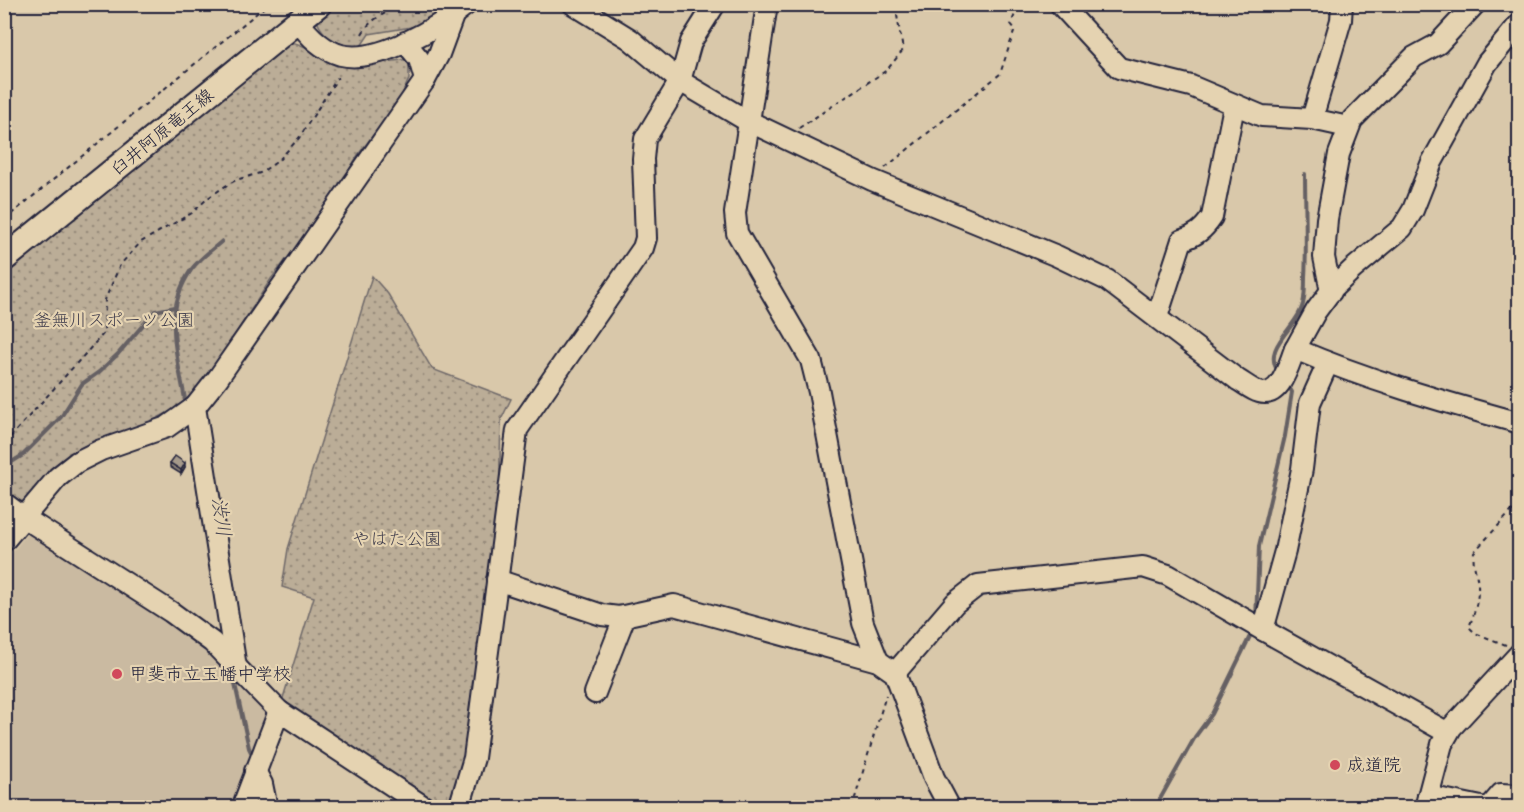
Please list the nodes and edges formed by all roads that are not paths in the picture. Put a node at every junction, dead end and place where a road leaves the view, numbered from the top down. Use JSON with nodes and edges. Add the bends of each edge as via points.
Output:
{"nodes":[{"id":1,"x":318,"y":4,"type":"edge"},
{"id":2,"x":573,"y":4,"type":"edge"},
{"id":3,"x":715,"y":4,"type":"edge"},
{"id":4,"x":766,"y":4,"type":"edge"},
{"id":5,"x":1059,"y":4,"type":"edge"},
{"id":6,"x":1342,"y":4,"type":"edge"},
{"id":7,"x":1474,"y":4,"type":"edge"},
{"id":8,"x":460,"y":10,"type":"edge"},
{"id":9,"x":298,"y":21,"type":"junction"},
{"id":10,"x":1520,"y":22,"type":"edge"},
{"id":11,"x":405,"y":42,"type":"junction"},
{"id":12,"x":425,"y":80,"type":"junction"},
{"id":13,"x":680,"y":81,"type":"junction"},
{"id":14,"x":1234,"y":106,"type":"junction"},
{"id":15,"x":1312,"y":119,"type":"junction"},
{"id":16,"x":750,"y":122,"type":"junction"},
{"id":17,"x":1348,"y":127,"type":"junction"},
{"id":18,"x":4,"y":259,"type":"edge"},
{"id":19,"x":1331,"y":292,"type":"junction"},
{"id":20,"x":1157,"y":317,"type":"junction"},
{"id":21,"x":1295,"y":349,"type":"junction"},
{"id":22,"x":1328,"y":363,"type":"junction"},
{"id":23,"x":195,"y":407,"type":"junction"},
{"id":24,"x":1520,"y":423,"type":"edge"},
{"id":25,"x":4,"y":503,"type":"edge"},
{"id":26,"x":23,"y":517,"type":"junction"},
{"id":27,"x":4,"y":541,"type":"edge"},
{"id":28,"x":497,"y":580,"type":"junction"},
{"id":29,"x":625,"y":616,"type":"junction"},
{"id":30,"x":1263,"y":630,"type":"junction"},
{"id":31,"x":1514,"y":650,"type":"edge"},
{"id":32,"x":878,"y":661,"type":"junction"},
{"id":33,"x":236,"y":667,"type":"junction"},
{"id":34,"x":895,"y":673,"type":"junction"},
{"id":35,"x":595,"y":693,"type":"dead end"},
{"id":36,"x":279,"y":711,"type":"junction"},
{"id":37,"x":1448,"y":733,"type":"junction"},
{"id":38,"x":255,"y":771,"type":"junction"},
{"id":39,"x":1520,"y":795,"type":"edge"},
{"id":40,"x":1427,"y":802,"type":"edge"},
{"id":41,"x":242,"y":807,"type":"edge"},
{"id":42,"x":267,"y":807,"type":"edge"},
{"id":43,"x":426,"y":807,"type":"edge"},
{"id":44,"x":459,"y":807,"type":"edge"},
{"id":45,"x":950,"y":807,"type":"edge"},
{"id":46,"x":1487,"y":807,"type":"edge"}],
"edges":[{"from":1,"to":9,"type":"main road","name":"臼井阿原竜王線"},
{"from":2,"to":13,"type":"street","via":[[630,39]]},
{"from":3,"to":13,"type":"street","via":[[692,42]]},
{"from":4,"to":16,"type":"street"},
{"from":5,"to":14,"type":"street","via":[[1119,68],[1191,86]]},
{"from":6,"to":15,"type":"street","via":[[1341,20]]},
{"from":7,"to":17,"type":"street","via":[[1438,44],[1414,57]]},
{"from":8,"to":11,"type":"street","via":[[430,31]]},
{"from":8,"to":12,"type":"street"},
{"from":9,"to":11,"type":"street","via":[[310,38],[340,55],[371,53]]},
{"from":9,"to":18,"type":"main road","name":"臼井阿原竜王線"},
{"from":10,"to":19,"type":"street","via":[[1487,63],[1432,162],[1402,228]]},
{"from":11,"to":12,"type":"street","via":[[419,59]]},
{"from":12,"to":23,"type":"street"},
{"from":13,"to":16,"type":"street"},
{"from":13,"to":28,"type":"street","via":[[645,139],[643,248],[517,430]]},
{"from":14,"to":15,"type":"street","via":[[1262,116]]},
{"from":14,"to":20,"type":"street","via":[[1212,217],[1203,230],[1182,240]]},
{"from":15,"to":17,"type":"street"},
{"from":16,"to":20,"type":"street","via":[[872,180],[1057,256],[1107,280]]},
{"from":16,"to":32,"type":"street","via":[[735,213],[737,233],[811,360],[863,623]]},
{"from":17,"to":19,"type":"street","via":[[1327,219],[1324,257]]},
{"from":19,"to":21,"type":"street"},
{"from":20,"to":21,"type":"street","via":[[1238,380],[1260,392],[1266,393],[1281,384]]},
{"from":21,"to":22,"type":"street"},
{"from":22,"to":24,"type":"street"},
{"from":22,"to":30,"type":"street","via":[[1310,403],[1300,480]]},
{"from":23,"to":26,"type":"street","via":[[167,427],[77,462],[58,477]]},
{"from":23,"to":33,"type":"street"},
{"from":25,"to":26,"type":"street"},
{"from":26,"to":27,"type":"street"},
{"from":26,"to":33,"type":"street","via":[[171,612],[212,642]]},
{"from":28,"to":29,"type":"street","via":[[602,615]]},
{"from":28,"to":44,"type":"street","via":[[474,758]]},
{"from":29,"to":32,"type":"street","via":[[674,605]]},
{"from":29,"to":35,"type":"street"},
{"from":30,"to":34,"type":"street","via":[[1168,575],[1143,567],[978,585],[955,603]]},
{"from":30,"to":37,"type":"street"},
{"from":31,"to":37,"type":"street"},
{"from":32,"to":34,"type":"street"},
{"from":33,"to":36,"type":"street"},
{"from":34,"to":45,"type":"street","via":[[934,778]]},
{"from":36,"to":38,"type":"street"},
{"from":36,"to":43,"type":"street"},
{"from":37,"to":40,"type":"street"},
{"from":38,"to":41,"type":"street"},
{"from":38,"to":42,"type":"street"},
{"from":39,"to":46,"type":"street","via":[[1502,794]]},
{"from":40,"to":46,"type":"street"}]}
